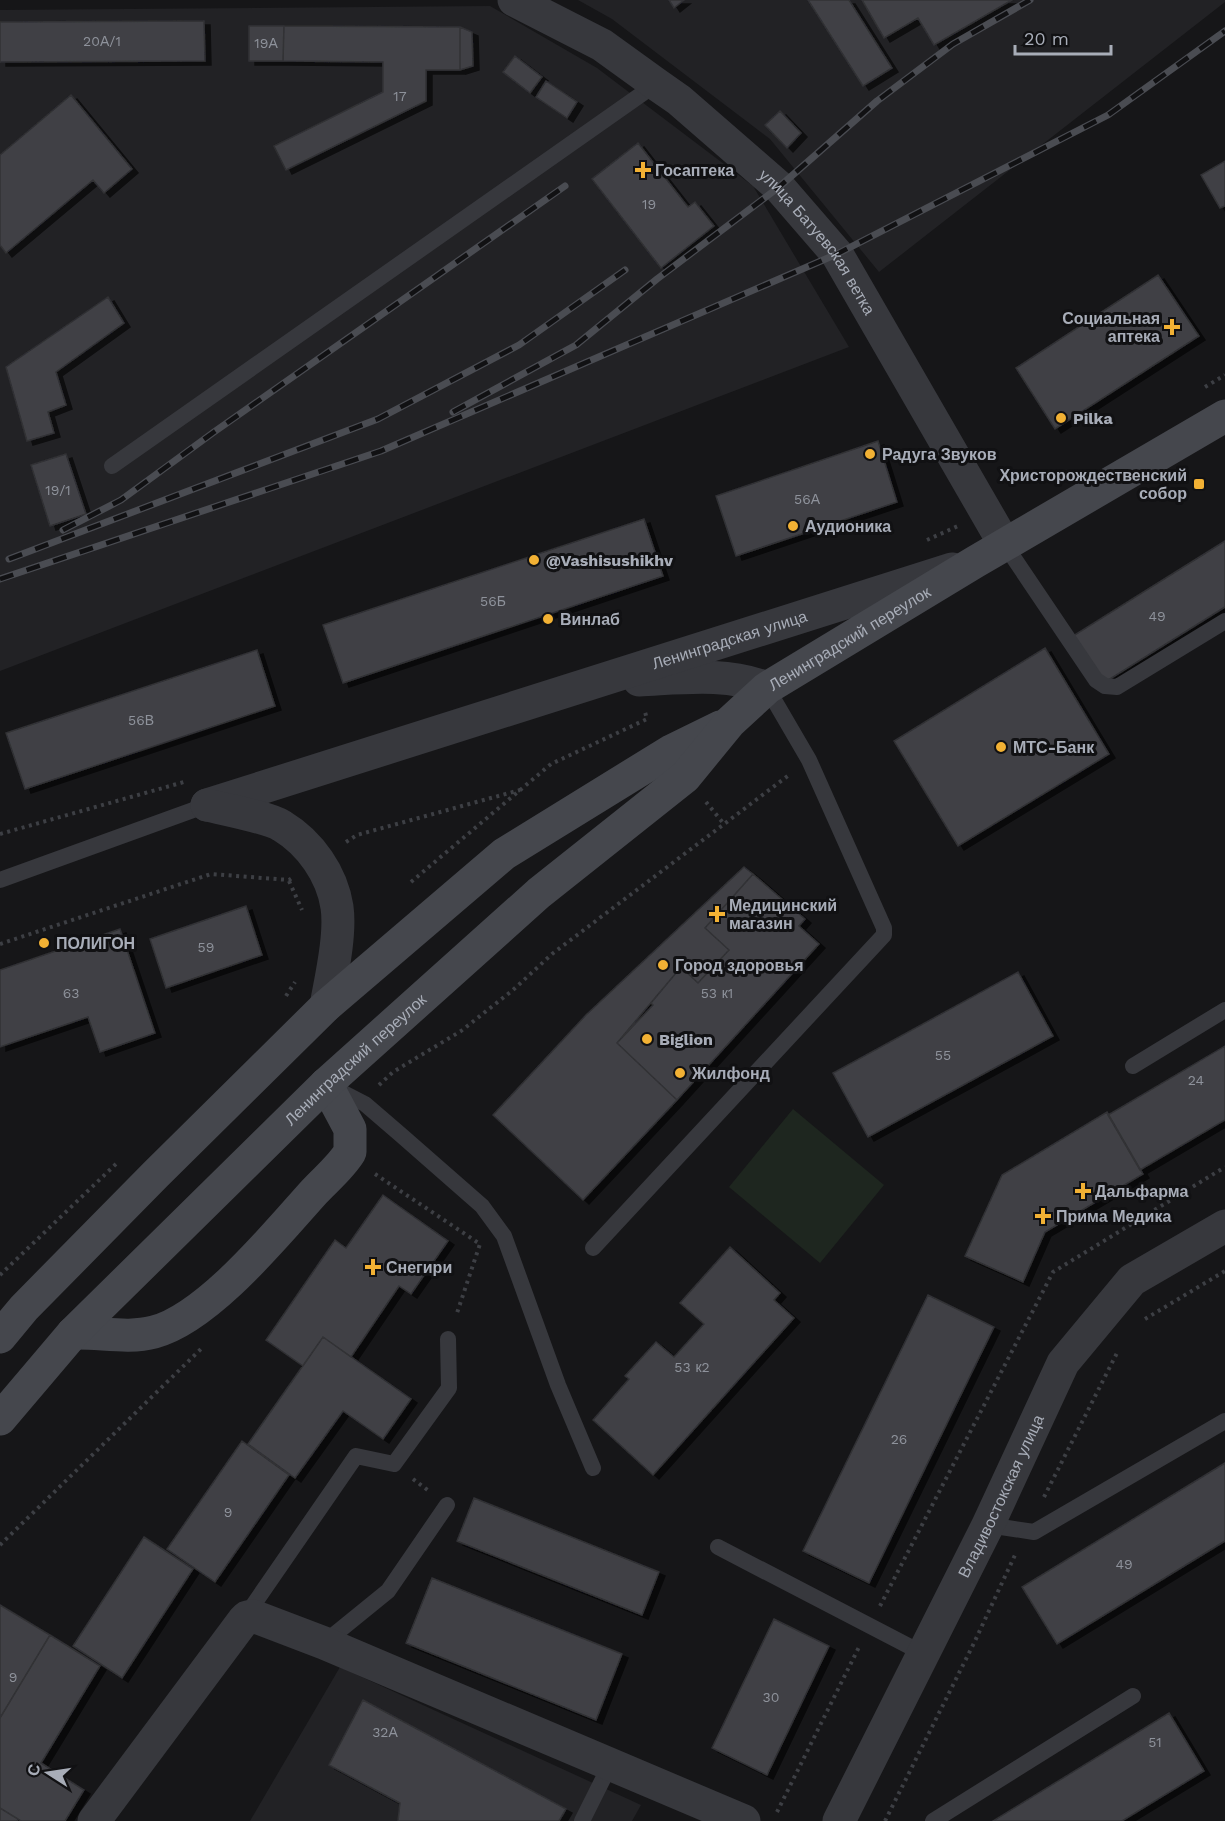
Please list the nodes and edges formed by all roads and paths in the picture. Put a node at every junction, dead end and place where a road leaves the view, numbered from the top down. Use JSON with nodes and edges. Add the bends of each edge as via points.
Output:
{"nodes":[{"id":1,"x":514,"y":0,"type":"edge"},
{"id":2,"x":656,"y":84,"type":"junction"},
{"id":3,"x":1225,"y":375,"type":"edge"},
{"id":4,"x":1196,"y":392,"type":"dead end"},
{"id":5,"x":1225,"y":416,"type":"edge"},
{"id":6,"x":112,"y":466,"type":"dead end"},
{"id":7,"x":987,"y":514,"type":"junction"},
{"id":8,"x":924,"y":541,"type":"dead end"},
{"id":9,"x":1005,"y":544,"type":"junction"},
{"id":10,"x":975,"y":562,"type":"junction"},
{"id":11,"x":1225,"y":621,"type":"edge"},
{"id":12,"x":632,"y":680,"type":"junction"},
{"id":13,"x":598,"y":681,"type":"junction"},
{"id":14,"x":767,"y":688,"type":"junction"},
{"id":15,"x":730,"y":722,"type":"junction"},
{"id":16,"x":808,"y":760,"type":"junction"},
{"id":17,"x":520,"y":790,"type":"junction"},
{"id":18,"x":200,"y":792,"type":"junction"},
{"id":19,"x":0,"y":834,"type":"edge"},
{"id":20,"x":318,"y":861,"type":"junction"},
{"id":21,"x":0,"y":880,"type":"edge"},
{"id":22,"x":289,"y":880,"type":"junction"},
{"id":23,"x":411,"y":882,"type":"dead end"},
{"id":24,"x":305,"y":918,"type":"dead end"},
{"id":25,"x":0,"y":944,"type":"edge"},
{"id":26,"x":298,"y":977,"type":"dead end"},
{"id":27,"x":286,"y":997,"type":"dead end"},
{"id":28,"x":326,"y":1006,"type":"junction"},
{"id":29,"x":1225,"y":1010,"type":"edge"},
{"id":30,"x":1133,"y":1066,"type":"dead end"},
{"id":31,"x":326,"y":1084,"type":"junction"},
{"id":32,"x":365,"y":1104,"type":"junction"},
{"id":33,"x":119,"y":1161,"type":"dead end"},
{"id":34,"x":1225,"y":1167,"type":"edge"},
{"id":35,"x":369,"y":1170,"type":"dead end"},
{"id":36,"x":1225,"y":1226,"type":"edge"},
{"id":37,"x":593,"y":1248,"type":"dead end"},
{"id":38,"x":0,"y":1275,"type":"edge"},
{"id":39,"x":73,"y":1333,"type":"junction"},
{"id":40,"x":0,"y":1337,"type":"edge"},
{"id":41,"x":448,"y":1339,"type":"joint"},
{"id":42,"x":0,"y":1419,"type":"edge"},
{"id":43,"x":1225,"y":1421,"type":"edge"},
{"id":44,"x":394,"y":1464,"type":"junction"},
{"id":45,"x":593,"y":1468,"type":"dead end"},
{"id":46,"x":447,"y":1505,"type":"joint"},
{"id":47,"x":988,"y":1525,"type":"junction"},
{"id":48,"x":718,"y":1547,"type":"dead end"},
{"id":49,"x":243,"y":1621,"type":"junction"},
{"id":50,"x":870,"y":1626,"type":"junction"},
{"id":51,"x":324,"y":1643,"type":"junction"},
{"id":52,"x":924,"y":1654,"type":"junction"},
{"id":53,"x":1133,"y":1696,"type":"dead end"},
{"id":54,"x":610,"y":1765,"type":"junction"},
{"id":55,"x":94,"y":1821,"type":"edge"},
{"id":56,"x":582,"y":1821,"type":"edge"},
{"id":57,"x":744,"y":1821,"type":"edge"},
{"id":58,"x":772,"y":1821,"type":"edge"},
{"id":59,"x":839,"y":1821,"type":"edge"},
{"id":60,"x":933,"y":1821,"type":"edge"}],
"edges":[{"from":1,"to":2,"type":"street","name":"улица Батуевская ветка","via":[[602,45]]},
{"from":2,"to":6,"type":"lane"},
{"from":2,"to":7,"type":"street","name":"улица Батуевская ветка","via":[[779,187],[837,254]]},
{"from":3,"to":4,"type":"path"},
{"from":5,"to":9,"type":"main road","name":"Ленинградская улица"},
{"from":7,"to":8,"type":"path"},
{"from":7,"to":9,"type":"street","name":"улица Батуевская ветка"},
{"from":9,"to":10,"type":"main road","name":"Ленинградская улица"},
{"from":9,"to":11,"type":"lane","via":[[1096,680],[1105,686],[1117,687]]},
{"from":10,"to":13,"type":"street","name":"Ленинградская улица"},
{"from":10,"to":14,"type":"main road","name":"Ленинградский переулок"},
{"from":12,"to":13,"type":"street"},
{"from":12,"to":14,"type":"street","via":[[719,677]]},
{"from":12,"to":17,"type":"path","via":[[647,719],[551,764]]},
{"from":13,"to":18,"type":"street","name":"Ленинградская улица"},
{"from":14,"to":15,"type":"main road","name":"Ленинградский переулок"},
{"from":14,"to":16,"type":"lane"},
{"from":15,"to":28,"type":"main road","name":"Ленинградский переулок","via":[[671,752],[504,854]]},
{"from":15,"to":31,"type":"main road","name":"Ленинградский переулок","via":[[685,777],[539,893]]},
{"from":16,"to":32,"type":"path","via":[[552,954],[461,1031],[393,1072],[375,1088]]},
{"from":16,"to":37,"type":"lane","via":[[884,935]]},
{"from":17,"to":20,"type":"path","via":[[357,835]]},
{"from":17,"to":23,"type":"path"},
{"from":18,"to":19,"type":"path"},
{"from":18,"to":20,"type":"street","via":[[281,824],[310,848]]},
{"from":18,"to":21,"type":"lane"},
{"from":20,"to":22,"type":"path"},
{"from":20,"to":28,"type":"street","via":[[328,877],[337,907],[336,952]]},
{"from":22,"to":24,"type":"path"},
{"from":22,"to":25,"type":"path","via":[[211,874]]},
{"from":26,"to":27,"type":"path"},
{"from":28,"to":40,"type":"main road","name":"Ленинградский переулок","via":[[115,1215]]},
{"from":29,"to":30,"type":"lane"},
{"from":31,"to":32,"type":"lane"},
{"from":31,"to":39,"type":"main road","name":"Ленинградский переулок"},
{"from":31,"to":39,"type":"main road","via":[[350,1129],[350,1152],[224,1287],[177,1323],[155,1332]]},
{"from":32,"to":45,"type":"lane","via":[[482,1206],[504,1236]]},
{"from":33,"to":38,"type":"path"},
{"from":34,"to":50,"type":"path","via":[[1053,1272]]},
{"from":35,"to":41,"type":"path","via":[[480,1244]]},
{"from":36,"to":47,"type":"street","name":"Владивостокская улица","via":[[1132,1280],[1063,1363]]},
{"from":39,"to":42,"type":"main road","name":"Ленинградский переулок"},
{"from":41,"to":44,"type":"lane","via":[[449,1388]]},
{"from":43,"to":47,"type":"lane","via":[[1034,1532]]},
{"from":44,"to":46,"type":"path"},
{"from":44,"to":49,"type":"lane","via":[[357,1456]]},
{"from":46,"to":51,"type":"lane","via":[[388,1591]]},
{"from":47,"to":52,"type":"street","name":"Владивостокская улица"},
{"from":48,"to":50,"type":"lane"},
{"from":49,"to":51,"type":"street","via":[[258,1617]]},
{"from":49,"to":55,"type":"street"},
{"from":50,"to":52,"type":"lane"},
{"from":50,"to":58,"type":"path"},
{"from":51,"to":54,"type":"street"},
{"from":52,"to":59,"type":"street","name":"Владивостокская улица"},
{"from":53,"to":60,"type":"lane"},
{"from":54,"to":56,"type":"lane"},
{"from":54,"to":57,"type":"street"}]}
